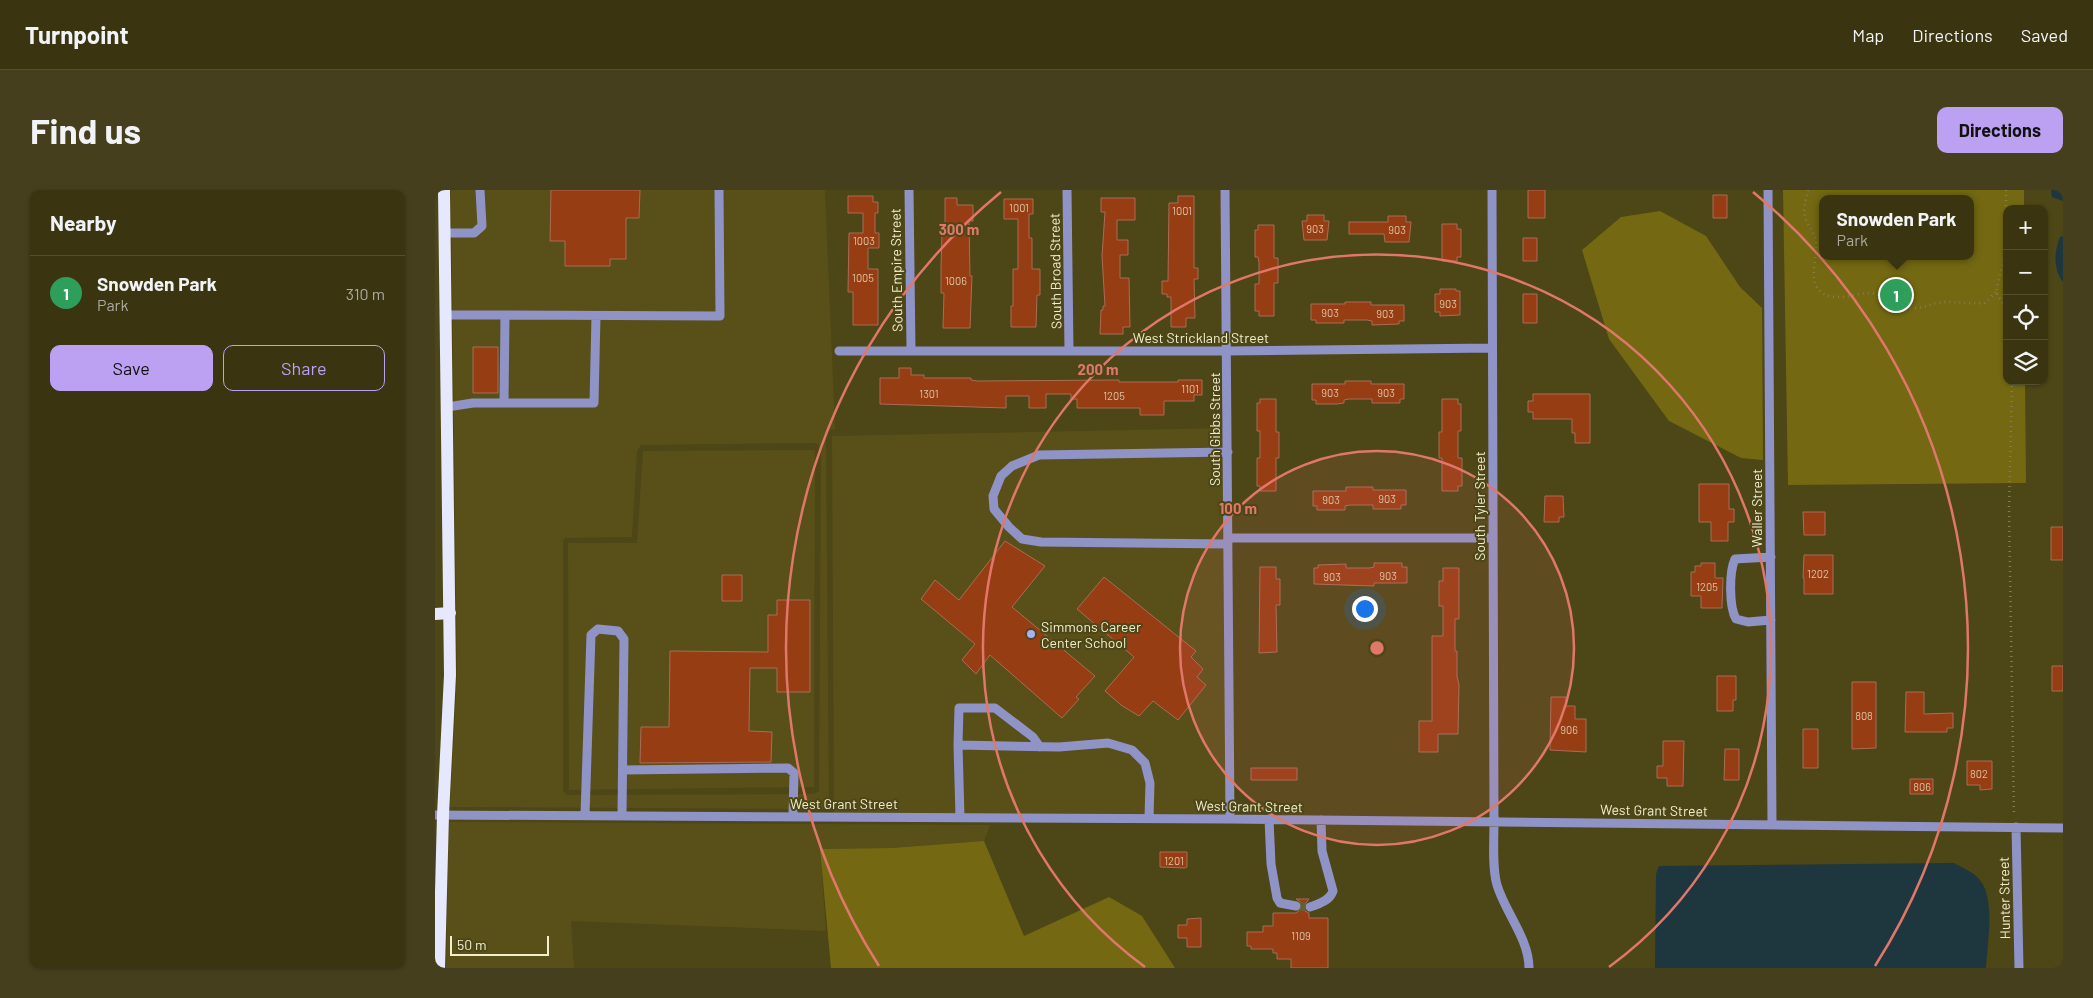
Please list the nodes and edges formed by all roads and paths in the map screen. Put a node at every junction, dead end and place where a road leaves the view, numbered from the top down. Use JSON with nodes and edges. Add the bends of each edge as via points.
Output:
{"nodes":[{"id":1,"x":444,"y":190,"type":"edge"},
{"id":2,"x":480,"y":190,"type":"edge"},
{"id":3,"x":719,"y":190,"type":"edge"},
{"id":4,"x":909,"y":190,"type":"edge"},
{"id":5,"x":1067,"y":190,"type":"edge"},
{"id":6,"x":1225,"y":190,"type":"edge"},
{"id":7,"x":1492,"y":190,"type":"edge"},
{"id":8,"x":1768,"y":190,"type":"edge"},
{"id":9,"x":1808,"y":190,"type":"edge"},
{"id":10,"x":2006,"y":190,"type":"edge"},
{"id":11,"x":440,"y":234,"type":"edge"},
{"id":12,"x":1996,"y":292,"type":"junction"},
{"id":13,"x":2003,"y":304,"type":"edge"},
{"id":14,"x":447,"y":315,"type":"junction"},
{"id":15,"x":505,"y":315,"type":"junction"},
{"id":16,"x":596,"y":316,"type":"junction"},
{"id":17,"x":1492,"y":348,"type":"junction"},
{"id":18,"x":911,"y":350,"type":"junction"},
{"id":19,"x":839,"y":351,"type":"dead end"},
{"id":20,"x":1069,"y":351,"type":"junction"},
{"id":21,"x":1227,"y":351,"type":"junction"},
{"id":22,"x":2012,"y":385,"type":"edge"},
{"id":23,"x":505,"y":403,"type":"junction"},
{"id":24,"x":441,"y":407,"type":"edge"},
{"id":25,"x":1228,"y":452,"type":"junction"},
{"id":26,"x":1493,"y":538,"type":"junction"},
{"id":27,"x":1228,"y":541,"type":"junction"},
{"id":28,"x":1771,"y":557,"type":"junction"},
{"id":29,"x":450,"y":613,"type":"junction"},
{"id":30,"x":435,"y":614,"type":"edge"},
{"id":31,"x":1771,"y":620,"type":"junction"},
{"id":32,"x":958,"y":745,"type":"junction"},
{"id":33,"x":1040,"y":747,"type":"junction"},
{"id":34,"x":623,"y":770,"type":"junction"},
{"id":35,"x":439,"y":814,"type":"edge"},
{"id":36,"x":585,"y":815,"type":"junction"},
{"id":37,"x":621,"y":815,"type":"junction"},
{"id":38,"x":793,"y":816,"type":"junction"},
{"id":39,"x":2014,"y":816,"type":"dead end"},
{"id":40,"x":960,"y":817,"type":"junction"},
{"id":41,"x":1149,"y":818,"type":"junction"},
{"id":42,"x":1230,"y":819,"type":"junction"},
{"id":43,"x":1269,"y":819,"type":"junction"},
{"id":44,"x":1321,"y":820,"type":"junction"},
{"id":45,"x":1494,"y":822,"type":"junction"},
{"id":46,"x":1772,"y":825,"type":"junction"},
{"id":47,"x":2016,"y":827,"type":"junction"},
{"id":48,"x":2063,"y":828,"type":"edge"},
{"id":49,"x":1295,"y":906,"type":"tunnel mouth"},
{"id":50,"x":1310,"y":907,"type":"tunnel mouth"},
{"id":51,"x":439,"y":968,"type":"edge"},
{"id":52,"x":1529,"y":968,"type":"edge"},
{"id":53,"x":2019,"y":968,"type":"edge"}],
"edges":[{"from":1,"to":11,"type":"main road"},
{"from":2,"to":11,"type":"street","via":[[482,226],[474,232]]},
{"from":3,"to":16,"type":"street","via":[[720,316]]},
{"from":4,"to":18,"type":"street","name":"South Empire Street"},
{"from":5,"to":20,"type":"street","name":"South Broad Street"},
{"from":6,"to":21,"type":"street","name":"South Gibbs Street"},
{"from":7,"to":17,"type":"street","name":"South Tyler Street"},
{"from":8,"to":28,"type":"street","name":"Waller Street"},
{"from":9,"to":12,"type":"path","via":[[1805,217],[1816,241],[1815,287],[1823,294],[1877,294],[1910,308],[1945,302],[1985,303]]},
{"from":10,"to":12,"type":"path","via":[[2007,235]]},
{"from":11,"to":14,"type":"main road"},
{"from":12,"to":13,"type":"path"},
{"from":14,"to":15,"type":"street"},
{"from":14,"to":24,"type":"main road"},
{"from":15,"to":16,"type":"street"},
{"from":15,"to":23,"type":"street"},
{"from":16,"to":23,"type":"street","via":[[594,402]]},
{"from":17,"to":21,"type":"street","name":"West Strickland Street"},
{"from":17,"to":26,"type":"street","name":"South Tyler Street"},
{"from":18,"to":19,"type":"street","name":"West Strickland Street"},
{"from":18,"to":20,"type":"street","name":"West Strickland Street"},
{"from":20,"to":21,"type":"street","name":"West Strickland Street"},
{"from":21,"to":25,"type":"street","name":"South Gibbs Street"},
{"from":22,"to":39,"type":"path","via":[[2009,510]]},
{"from":23,"to":24,"type":"street"},
{"from":24,"to":29,"type":"main road"},
{"from":25,"to":27,"type":"street","name":"South Gibbs Street"},
{"from":25,"to":27,"type":"street","via":[[1039,454],[1012,466],[1001,476],[993,496],[994,509],[1021,539],[1041,542]]},
{"from":26,"to":27,"type":"street"},
{"from":26,"to":45,"type":"street","name":"South Tyler Street"},
{"from":27,"to":42,"type":"street","name":"South Gibbs Street"},
{"from":28,"to":31,"type":"street","name":"Waller Street"},
{"from":28,"to":31,"type":"street","via":[[1735,559],[1731,567],[1732,612],[1736,619],[1748,622]]},
{"from":29,"to":30,"type":"main road"},
{"from":29,"to":35,"type":"main road","via":[[450,675]]},
{"from":31,"to":46,"type":"street","name":"Waller Street"},
{"from":32,"to":33,"type":"street"},
{"from":32,"to":33,"type":"street","via":[[959,708],[995,708],[1033,737]]},
{"from":32,"to":40,"type":"street"},
{"from":33,"to":41,"type":"street","via":[[1108,743],[1132,750],[1145,763],[1149,783]]},
{"from":34,"to":36,"type":"street","via":[[625,639],[619,631],[598,629],[591,635]]},
{"from":34,"to":37,"type":"street"},
{"from":34,"to":38,"type":"street","via":[[789,768],[794,773]]},
{"from":35,"to":36,"type":"street","name":"West Grant Street"},
{"from":35,"to":51,"type":"main road"},
{"from":36,"to":37,"type":"street","name":"West Grant Street"},
{"from":37,"to":38,"type":"street","name":"West Grant Street"},
{"from":38,"to":40,"type":"street","name":"West Grant Street"},
{"from":40,"to":41,"type":"street","name":"West Grant Street"},
{"from":41,"to":42,"type":"street","name":"West Grant Street"},
{"from":42,"to":43,"type":"street","name":"West Grant Street"},
{"from":43,"to":44,"type":"street","name":"West Grant Street"},
{"from":43,"to":49,"type":"street","via":[[1275,893],[1280,902]]},
{"from":44,"to":45,"type":"street","name":"West Grant Street"},
{"from":44,"to":50,"type":"street","via":[[1323,851],[1333,891],[1324,902]]},
{"from":45,"to":46,"type":"street","name":"West Grant Street"},
{"from":45,"to":52,"type":"street","name":"South Tyler Street","via":[[1496,882],[1523,944]]},
{"from":46,"to":47,"type":"street","name":"West Grant Street"},
{"from":47,"to":48,"type":"street","name":"West Grant Street"},
{"from":47,"to":53,"type":"street","name":"Hunter Street"}]}
